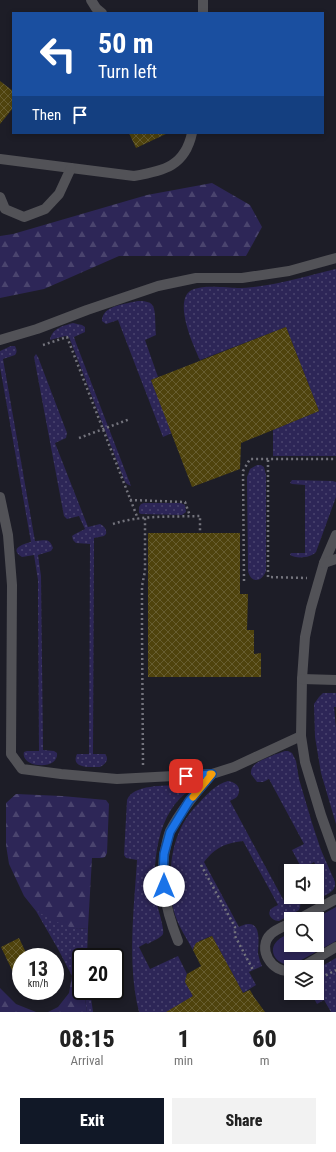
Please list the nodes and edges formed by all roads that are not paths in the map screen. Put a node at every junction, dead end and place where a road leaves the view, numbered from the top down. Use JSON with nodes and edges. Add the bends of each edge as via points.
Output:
{"nodes":[{"id":1,"x":91,"y":0,"type":"edge"},
{"id":2,"x":203,"y":0,"type":"edge"},
{"id":3,"x":101,"y":12,"type":"edge"},
{"id":4,"x":203,"y":12,"type":"edge"},
{"id":5,"x":192,"y":134,"type":"edge"},
{"id":6,"x":0,"y":158,"type":"edge"},
{"id":7,"x":71,"y":168,"type":"junction"},
{"id":8,"x":0,"y":197,"type":"edge"},
{"id":9,"x":336,"y":258,"type":"edge"},
{"id":10,"x":0,"y":340,"type":"edge"},
{"id":11,"x":0,"y":496,"type":"edge"},
{"id":12,"x":336,"y":535,"type":"edge"},
{"id":13,"x":336,"y":559,"type":"edge"},
{"id":14,"x":324,"y":563,"type":"junction"},
{"id":15,"x":302,"y":680,"type":"junction"},
{"id":16,"x":336,"y":680,"type":"edge"},
{"id":17,"x":301,"y":736,"type":"junction"},
{"id":18,"x":212,"y":774,"type":"junction"},
{"id":19,"x":336,"y":857,"type":"edge"},
{"id":20,"x":336,"y":899,"type":"edge"},
{"id":21,"x":312,"y":912,"type":"edge"},
{"id":22,"x":284,"y":927,"type":"edge"},
{"id":23,"x":178,"y":941,"type":"dead end"},
{"id":24,"x":336,"y":947,"type":"edge"},
{"id":25,"x":314,"y":960,"type":"edge"},
{"id":26,"x":284,"y":970,"type":"edge"}],
"edges":[{"from":1,"to":3,"type":"lane"},
{"from":2,"to":4,"type":"lane"},
{"from":5,"to":7,"type":"lane","via":[[190,144],[180,159],[154,173],[134,176]]},
{"from":6,"to":7,"type":"lane"},
{"from":7,"to":8,"type":"lane","via":[[59,194],[45,209],[24,217],[5,210]]},
{"from":9,"to":10,"type":"lane","via":[[289,271],[242,278],[196,278],[158,286]]},
{"from":11,"to":18,"type":"lane","via":[[8,536],[12,584],[11,754],[22,769],[117,779]]},
{"from":12,"to":14,"type":"lane"},
{"from":13,"to":14,"type":"lane"},
{"from":14,"to":15,"type":"lane","via":[[305,638]]},
{"from":15,"to":16,"type":"lane"},
{"from":15,"to":17,"type":"lane"},
{"from":17,"to":18,"type":"lane"},
{"from":17,"to":19,"type":"lane","via":[[305,762]]},
{"from":18,"to":23,"type":"lane","via":[[189,801],[170,832],[164,854],[164,895],[170,922]]},
{"from":20,"to":21,"type":"lane"},
{"from":22,"to":26,"type":"lane","via":[[271,934],[264,949],[273,965]]},
{"from":24,"to":25,"type":"lane"}]}
